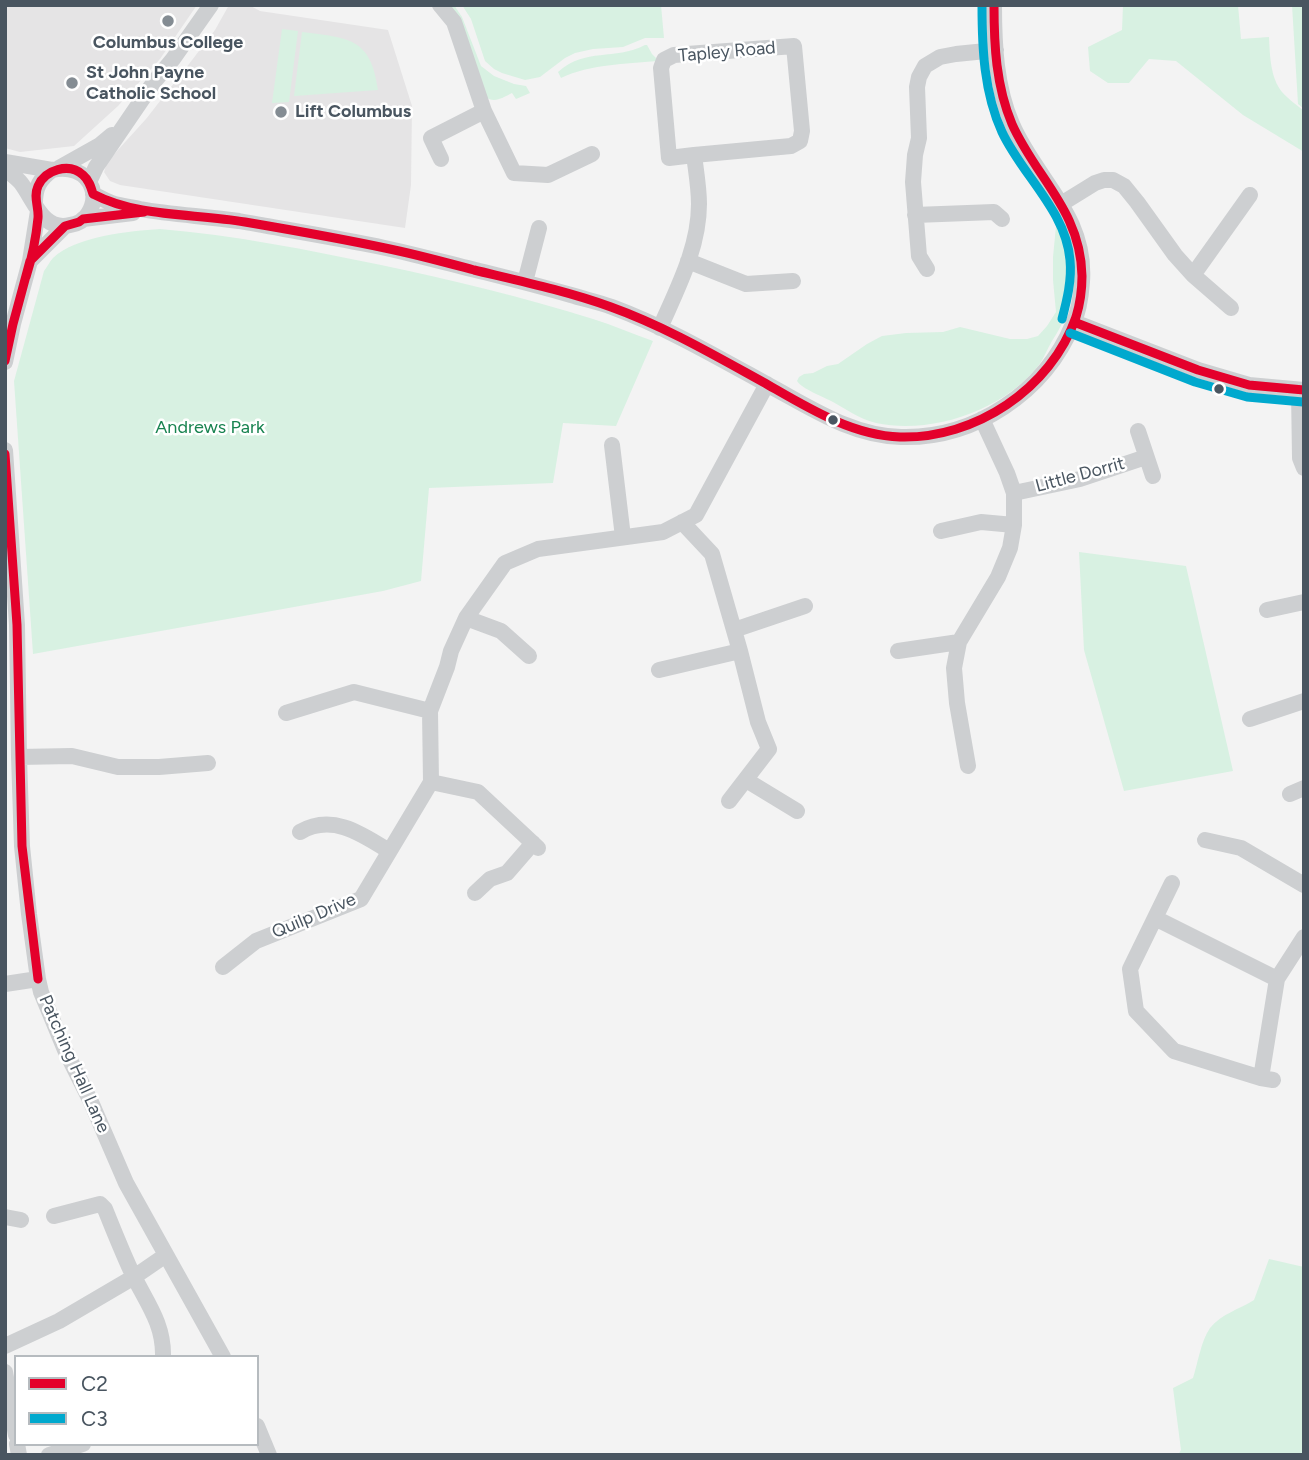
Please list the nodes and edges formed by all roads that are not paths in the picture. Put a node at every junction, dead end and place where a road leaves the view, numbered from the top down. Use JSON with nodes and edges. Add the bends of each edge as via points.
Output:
{"nodes":[{"id":1,"x":211,"y":5,"type":"edge"},
{"id":2,"x":440,"y":5,"type":"edge"},
{"id":3,"x":994,"y":5,"type":"edge"},
{"id":4,"x":996,"y":50,"type":"junction"},
{"id":5,"x":484,"y":111,"type":"junction"},
{"id":6,"x":129,"y":119,"type":"junction"},
{"id":7,"x":592,"y":154,"type":"dead end"},
{"id":8,"x":694,"y":155,"type":"junction"},
{"id":9,"x":441,"y":159,"type":"dead end"},
{"id":10,"x":5,"y":162,"type":"edge"},
{"id":11,"x":5,"y":169,"type":"edge"},
{"id":12,"x":56,"y":169,"type":"junction"},
{"id":13,"x":91,"y":188,"type":"junction"},
{"id":14,"x":1250,"y":195,"type":"dead end"},
{"id":15,"x":1061,"y":204,"type":"junction"},
{"id":16,"x":37,"y":207,"type":"junction"},
{"id":17,"x":153,"y":211,"type":"junction"},
{"id":18,"x":915,"y":215,"type":"junction"},
{"id":19,"x":83,"y":219,"type":"junction"},
{"id":20,"x":1002,"y":219,"type":"dead end"},
{"id":21,"x":65,"y":226,"type":"junction"},
{"id":22,"x":539,"y":228,"type":"dead end"},
{"id":23,"x":30,"y":261,"type":"junction"},
{"id":24,"x":688,"y":261,"type":"junction"},
{"id":25,"x":927,"y":269,"type":"dead end"},
{"id":26,"x":1193,"y":275,"type":"junction"},
{"id":27,"x":793,"y":281,"type":"dead end"},
{"id":28,"x":525,"y":282,"type":"junction"},
{"id":29,"x":1231,"y":308,"type":"dead end"},
{"id":30,"x":1074,"y":322,"type":"junction"},
{"id":31,"x":660,"y":328,"type":"junction"},
{"id":32,"x":5,"y":362,"type":"edge"},
{"id":33,"x":767,"y":384,"type":"junction"},
{"id":34,"x":1301,"y":390,"type":"edge"},
{"id":35,"x":982,"y":419,"type":"junction"},
{"id":36,"x":1138,"y":432,"type":"dead end"},
{"id":37,"x":612,"y":445,"type":"dead end"},
{"id":38,"x":5,"y":450,"type":"edge"},
{"id":39,"x":1146,"y":457,"type":"junction"},
{"id":40,"x":1304,"y":468,"type":"edge"},
{"id":41,"x":1153,"y":476,"type":"dead end"},
{"id":42,"x":1014,"y":493,"type":"junction"},
{"id":43,"x":682,"y":522,"type":"junction"},
{"id":44,"x":1014,"y":525,"type":"junction"},
{"id":45,"x":941,"y":531,"type":"dead end"},
{"id":46,"x":623,"y":537,"type":"junction"},
{"id":47,"x":1304,"y":603,"type":"edge"},
{"id":48,"x":805,"y":606,"type":"dead end"},
{"id":49,"x":1268,"y":610,"type":"dead end"},
{"id":50,"x":466,"y":618,"type":"junction"},
{"id":51,"x":734,"y":630,"type":"junction"},
{"id":52,"x":959,"y":642,"type":"junction"},
{"id":53,"x":898,"y":651,"type":"dead end"},
{"id":54,"x":740,"y":652,"type":"junction"},
{"id":55,"x":529,"y":656,"type":"dead end"},
{"id":56,"x":659,"y":670,"type":"dead end"},
{"id":57,"x":1304,"y":701,"type":"edge"},
{"id":58,"x":430,"y":711,"type":"junction"},
{"id":59,"x":286,"y":713,"type":"dead end"},
{"id":60,"x":1250,"y":719,"type":"dead end"},
{"id":61,"x":19,"y":757,"type":"junction"},
{"id":62,"x":208,"y":763,"type":"dead end"},
{"id":63,"x":968,"y":766,"type":"dead end"},
{"id":64,"x":746,"y":780,"type":"junction"},
{"id":65,"x":431,"y":782,"type":"junction"},
{"id":66,"x":729,"y":801,"type":"dead end"},
{"id":67,"x":797,"y":811,"type":"dead end"},
{"id":68,"x":300,"y":832,"type":"dead end"},
{"id":69,"x":1205,"y":840,"type":"dead end"},
{"id":70,"x":389,"y":852,"type":"junction"},
{"id":71,"x":1172,"y":883,"type":"dead end"},
{"id":72,"x":1304,"y":885,"type":"edge"},
{"id":73,"x":475,"y":893,"type":"dead end"},
{"id":74,"x":1155,"y":918,"type":"junction"},
{"id":75,"x":1304,"y":937,"type":"edge"},
{"id":76,"x":223,"y":967,"type":"dead end"},
{"id":77,"x":38,"y":979,"type":"junction"},
{"id":78,"x":1277,"y":979,"type":"junction"},
{"id":79,"x":5,"y":984,"type":"edge"},
{"id":80,"x":54,"y":1216,"type":"dead end"},
{"id":81,"x":166,"y":1255,"type":"junction"},
{"id":82,"x":134,"y":1277,"type":"junction"},
{"id":83,"x":5,"y":1346,"type":"edge"},
{"id":84,"x":163,"y":1355,"type":"edge"},
{"id":85,"x":222,"y":1355,"type":"edge"},
{"id":86,"x":5,"y":1372,"type":"edge"},
{"id":87,"x":14,"y":1424,"type":"edge"},
{"id":88,"x":259,"y":1430,"type":"edge"},
{"id":89,"x":77,"y":1446,"type":"edge"},
{"id":90,"x":49,"y":1455,"type":"edge"},
{"id":91,"x":270,"y":1455,"type":"edge"}],
"edges":[{"from":1,"to":6,"type":"street"},
{"from":2,"to":5,"type":"street","via":[[457,29]]},
{"from":3,"to":4,"type":"street"},
{"from":4,"to":15,"type":"street","via":[[1004,102],[1013,126]]},
{"from":4,"to":18,"type":"street","via":[[940,57],[925,66],[919,77]]},
{"from":5,"to":7,"type":"street","via":[[514,173],[548,175]]},
{"from":5,"to":9,"type":"street","via":[[431,138]]},
{"from":6,"to":12,"type":"street","via":[[100,145]]},
{"from":6,"to":13,"type":"street","via":[[96,167]]},
{"from":8,"to":8,"type":"street","name":"Tapley Road","via":[[669,158],[664,60],[674,55],[794,46],[800,141],[791,146]]},
{"from":8,"to":24,"type":"street","via":[[699,202]]},
{"from":10,"to":12,"type":"street"},
{"from":11,"to":16,"type":"street"},
{"from":12,"to":13,"type":"street","via":[[81,173]]},
{"from":12,"to":16,"type":"street","via":[[38,183]]},
{"from":13,"to":17,"type":"street","via":[[113,204]]},
{"from":13,"to":19,"type":"street","via":[[93,203]]},
{"from":14,"to":26,"type":"street"},
{"from":15,"to":26,"type":"street","via":[[1095,183],[1113,180],[1124,186]]},
{"from":15,"to":30,"type":"street","via":[[1081,249],[1081,298]]},
{"from":16,"to":21,"type":"street","via":[[49,222]]},
{"from":16,"to":23,"type":"street"},
{"from":17,"to":19,"type":"street"},
{"from":17,"to":28,"type":"street","via":[[373,245]]},
{"from":18,"to":20,"type":"street","via":[[994,212]]},
{"from":18,"to":25,"type":"street","via":[[919,256]]},
{"from":19,"to":21,"type":"street"},
{"from":21,"to":23,"type":"street"},
{"from":22,"to":28,"type":"street"},
{"from":23,"to":32,"type":"street"},
{"from":24,"to":27,"type":"street","via":[[746,284]]},
{"from":24,"to":31,"type":"street"},
{"from":26,"to":29,"type":"street"},
{"from":28,"to":31,"type":"street","via":[[610,306]]},
{"from":30,"to":34,"type":"street","via":[[1198,370],[1250,385]]},
{"from":30,"to":35,"type":"street","via":[[1047,370],[1030,388]]},
{"from":31,"to":33,"type":"street"},
{"from":33,"to":35,"type":"street","via":[[835,422],[887,436],[926,437]]},
{"from":33,"to":43,"type":"street","via":[[696,515]]},
{"from":34,"to":40,"type":"street","via":[[1300,458]]},
{"from":35,"to":42,"type":"street"},
{"from":36,"to":39,"type":"street","name":"Little Dorrit"},
{"from":37,"to":46,"type":"street"},
{"from":38,"to":61,"type":"street","name":"Patching Hall Lane","via":[[17,625]]},
{"from":39,"to":41,"type":"street","name":"Little Dorrit"},
{"from":39,"to":42,"type":"street","name":"Little Dorrit","via":[[1080,479]]},
{"from":42,"to":44,"type":"street"},
{"from":43,"to":46,"type":"street","via":[[663,532]]},
{"from":43,"to":51,"type":"street","via":[[712,554]]},
{"from":44,"to":45,"type":"street","via":[[981,522]]},
{"from":44,"to":52,"type":"street","via":[[998,577]]},
{"from":46,"to":50,"type":"street","via":[[538,549],[505,563]]},
{"from":47,"to":49,"type":"street"},
{"from":48,"to":51,"type":"street"},
{"from":50,"to":55,"type":"street","via":[[501,631]]},
{"from":50,"to":58,"type":"street"},
{"from":51,"to":54,"type":"street"},
{"from":52,"to":53,"type":"street"},
{"from":52,"to":63,"type":"street","via":[[954,668]]},
{"from":54,"to":56,"type":"street"},
{"from":54,"to":64,"type":"street","via":[[769,749]]},
{"from":57,"to":60,"type":"street"},
{"from":58,"to":59,"type":"street","via":[[354,692]]},
{"from":58,"to":65,"type":"street"},
{"from":61,"to":62,"type":"street","via":[[72,756],[118,767]]},
{"from":61,"to":77,"type":"street","name":"Patching Hall Lane","via":[[22,846]]},
{"from":64,"to":66,"type":"street"},
{"from":64,"to":67,"type":"street"},
{"from":65,"to":70,"type":"street","name":"Quilp Drive"},
{"from":65,"to":73,"type":"street","via":[[478,792],[535,846],[507,873],[490,879]]},
{"from":68,"to":70,"type":"street","via":[[337,824]]},
{"from":69,"to":72,"type":"street","via":[[1241,848]]},
{"from":70,"to":76,"type":"street","name":"Quilp Drive","via":[[360,899],[256,941]]},
{"from":71,"to":74,"type":"street"},
{"from":74,"to":78,"type":"street"},
{"from":74,"to":78,"type":"street","via":[[1130,969],[1136,1011],[1174,1051],[1267,1079]]},
{"from":75,"to":78,"type":"street"},
{"from":77,"to":79,"type":"street"},
{"from":77,"to":81,"type":"street","name":"Patching Hall Lane","via":[[126,1183]]},
{"from":80,"to":82,"type":"street","via":[[100,1204]]},
{"from":81,"to":82,"type":"street"},
{"from":81,"to":85,"type":"street","name":"Patching Hall Lane"},
{"from":82,"to":83,"type":"street"},
{"from":82,"to":84,"type":"street","via":[[152,1308]]},
{"from":86,"to":87,"type":"street"},
{"from":88,"to":91,"type":"street"},
{"from":89,"to":90,"type":"street"}]}
